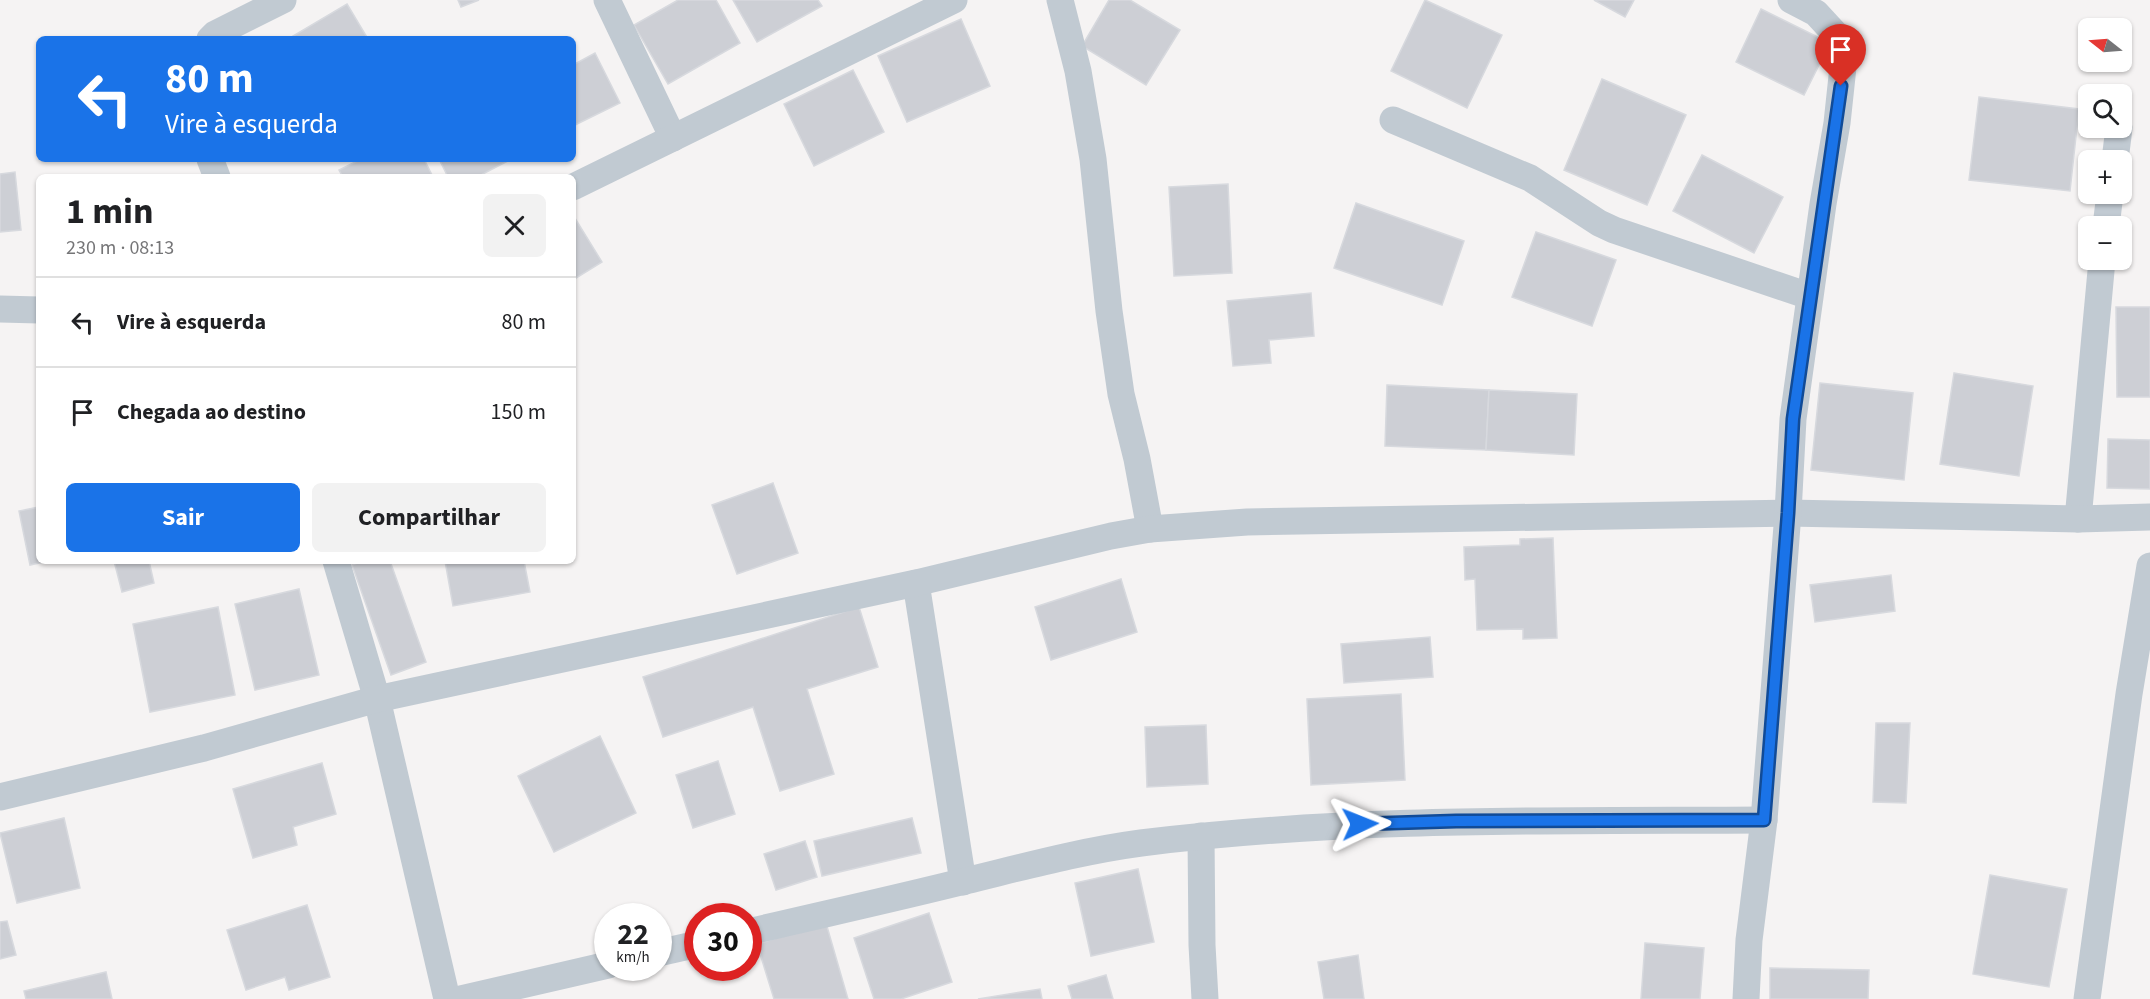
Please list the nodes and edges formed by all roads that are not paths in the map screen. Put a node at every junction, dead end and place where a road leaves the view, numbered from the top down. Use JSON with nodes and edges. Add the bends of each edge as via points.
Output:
{"nodes":[{"id":1,"x":283,"y":0,"type":"edge"},
{"id":2,"x":607,"y":0,"type":"edge"},
{"id":3,"x":954,"y":0,"type":"edge"},
{"id":4,"x":1060,"y":0,"type":"edge"},
{"id":5,"x":1791,"y":0,"type":"edge"},
{"id":6,"x":213,"y":36,"type":"edge"},
{"id":7,"x":1393,"y":120,"type":"dead end"},
{"id":8,"x":673,"y":138,"type":"junction"},
{"id":9,"x":576,"y":186,"type":"edge"},
{"id":10,"x":2101,"y":270,"type":"edge"},
{"id":11,"x":1809,"y":296,"type":"junction"},
{"id":12,"x":0,"y":309,"type":"edge"},
{"id":13,"x":36,"y":310,"type":"edge"},
{"id":14,"x":1788,"y":513,"type":"junction"},
{"id":15,"x":2150,"y":517,"type":"edge"},
{"id":16,"x":2078,"y":519,"type":"junction"},
{"id":17,"x":1150,"y":529,"type":"junction"},
{"id":18,"x":337,"y":564,"type":"edge"},
{"id":19,"x":2150,"y":566,"type":"edge"},
{"id":20,"x":916,"y":583,"type":"junction"},
{"id":21,"x":377,"y":699,"type":"junction"},
{"id":22,"x":0,"y":797,"type":"edge"},
{"id":23,"x":1764,"y":820,"type":"junction"},
{"id":24,"x":1201,"y":836,"type":"junction"},
{"id":25,"x":963,"y":882,"type":"junction"},
{"id":26,"x":762,"y":929,"type":"edge"},
{"id":27,"x":594,"y":968,"type":"edge"},
{"id":28,"x":447,"y":999,"type":"edge"},
{"id":29,"x":461,"y":999,"type":"edge"},
{"id":30,"x":1205,"y":999,"type":"edge"},
{"id":31,"x":1746,"y":999,"type":"edge"},
{"id":32,"x":2087,"y":999,"type":"edge"}],
"edges":[{"from":1,"to":6,"type":"street"},
{"from":2,"to":8,"type":"street"},
{"from":3,"to":8,"type":"street"},
{"from":4,"to":17,"type":"street","via":[[1078,71],[1093,159],[1121,394]]},
{"from":5,"to":11,"type":"street","via":[[1815,13],[1840,39],[1843,67]]},
{"from":7,"to":11,"type":"street","via":[[1530,178],[1614,230]]},
{"from":8,"to":9,"type":"street"},
{"from":10,"to":16,"type":"street"},
{"from":11,"to":14,"type":"street","via":[[1793,419]]},
{"from":12,"to":13,"type":"street"},
{"from":14,"to":16,"type":"street"},
{"from":14,"to":17,"type":"street","via":[[1247,522]]},
{"from":14,"to":23,"type":"street"},
{"from":15,"to":16,"type":"street"},
{"from":17,"to":20,"type":"street"},
{"from":18,"to":21,"type":"street"},
{"from":19,"to":32,"type":"street"},
{"from":20,"to":21,"type":"street"},
{"from":20,"to":25,"type":"street"},
{"from":21,"to":22,"type":"street","via":[[204,748]]},
{"from":21,"to":28,"type":"street"},
{"from":23,"to":24,"type":"street","via":[[1456,821],[1336,825]]},
{"from":23,"to":31,"type":"street","via":[[1749,939]]},
{"from":24,"to":25,"type":"street","via":[[1056,859]]},
{"from":24,"to":30,"type":"street"},
{"from":25,"to":26,"type":"street"},
{"from":27,"to":29,"type":"street"}]}
